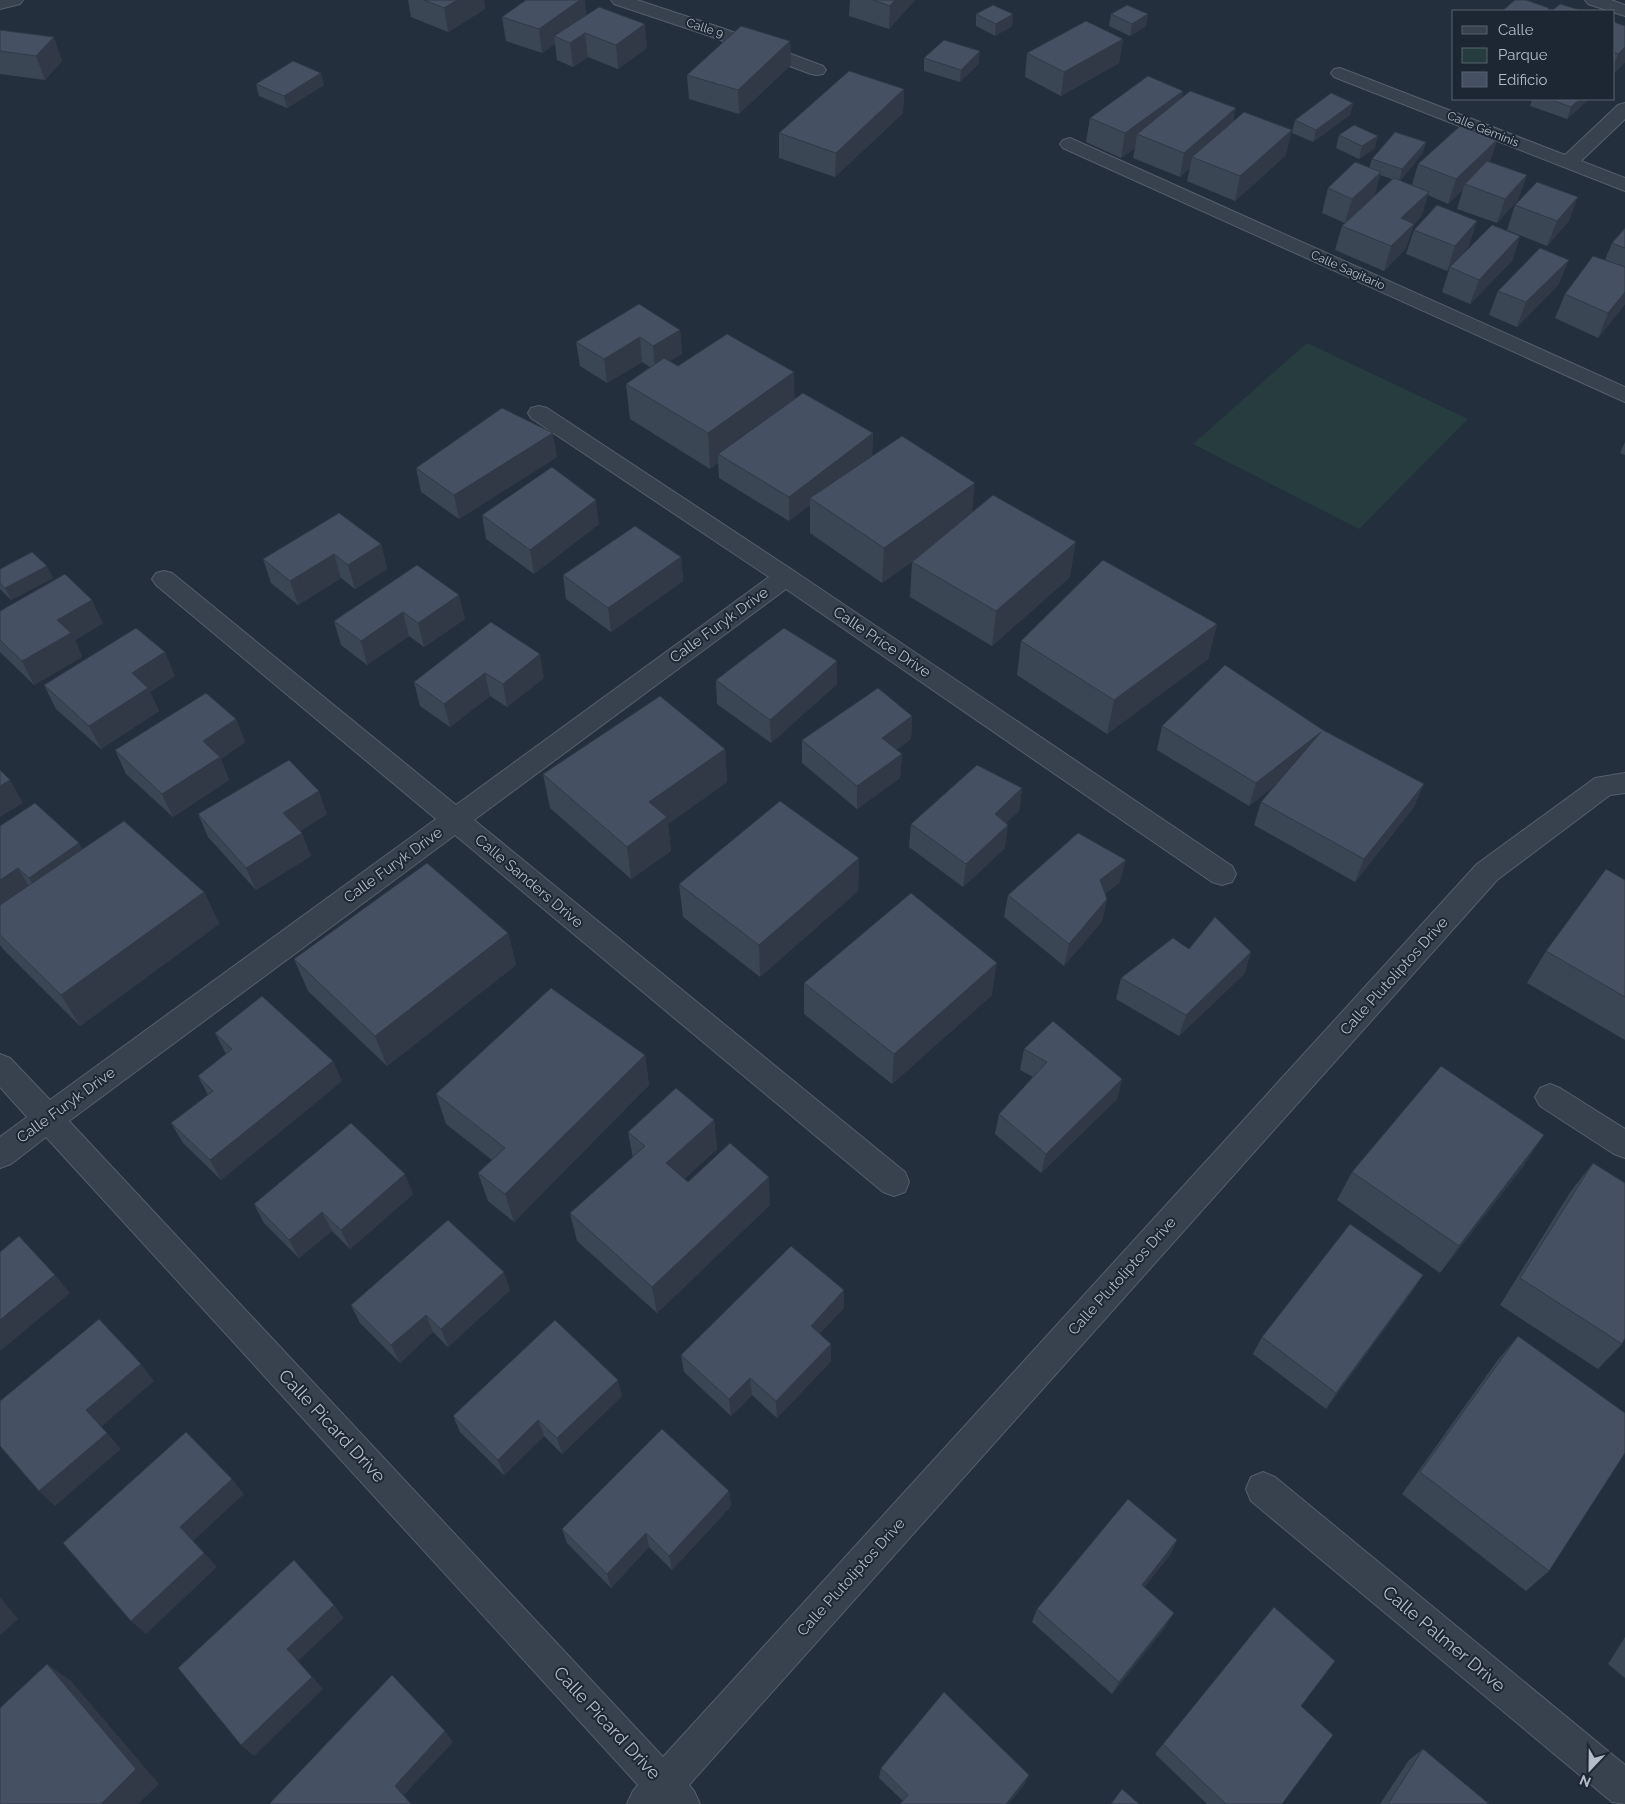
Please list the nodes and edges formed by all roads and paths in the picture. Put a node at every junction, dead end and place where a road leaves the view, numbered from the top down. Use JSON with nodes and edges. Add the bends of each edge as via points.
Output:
{"nodes":[{"id":1,"x":14,"y":0,"type":"edge"},
{"id":2,"x":620,"y":0,"type":"edge"},
{"id":3,"x":1594,"y":0,"type":"edge"},
{"id":4,"x":0,"y":4,"type":"edge"},
{"id":5,"x":1625,"y":11,"type":"edge"},
{"id":6,"x":817,"y":70,"type":"dead end"},
{"id":7,"x":1340,"y":73,"type":"dead end"},
{"id":8,"x":1625,"y":109,"type":"edge"},
{"id":9,"x":1070,"y":144,"type":"dead end"},
{"id":10,"x":1568,"y":163,"type":"junction"},
{"id":11,"x":1625,"y":185,"type":"edge"},
{"id":12,"x":1625,"y":395,"type":"edge"},
{"id":13,"x":539,"y":413,"type":"dead end"},
{"id":14,"x":786,"y":577,"type":"junction"},
{"id":15,"x":164,"y":579,"type":"dead end"},
{"id":16,"x":1625,"y":783,"type":"edge"},
{"id":17,"x":455,"y":820,"type":"junction"},
{"id":18,"x":1222,"y":874,"type":"dead end"},
{"id":19,"x":0,"y":1067,"type":"edge"},
{"id":20,"x":1550,"y":1097,"type":"dead end"},
{"id":21,"x":48,"y":1118,"type":"junction"},
{"id":22,"x":1625,"y":1145,"type":"edge"},
{"id":23,"x":0,"y":1154,"type":"edge"},
{"id":24,"x":894,"y":1182,"type":"dead end"},
{"id":25,"x":1263,"y":1489,"type":"dead end"},
{"id":26,"x":1625,"y":1789,"type":"edge"},
{"id":27,"x":663,"y":1797,"type":"edge"}],
"edges":[{"from":1,"to":4,"type":"street"},
{"from":2,"to":6,"type":"street","name":"Calle 9"},
{"from":3,"to":5,"type":"street"},
{"from":7,"to":10,"type":"street","name":"Calle Géminis"},
{"from":8,"to":10,"type":"street"},
{"from":9,"to":12,"type":"street","name":"Calle Sagitario"},
{"from":10,"to":11,"type":"street","name":"Calle Géminis"},
{"from":13,"to":14,"type":"street","name":"Calle Price Drive"},
{"from":14,"to":17,"type":"street","name":"Calle Furyk Drive"},
{"from":14,"to":18,"type":"street","name":"Calle Price Drive"},
{"from":15,"to":17,"type":"street","name":"Calle Sanders Drive"},
{"from":16,"to":27,"type":"street","name":"Calle Plutoliptos Drive","via":[[1604,785],[1487,872]]},
{"from":17,"to":21,"type":"street","name":"Calle Furyk Drive"},
{"from":17,"to":24,"type":"street","name":"Calle Sanders Drive"},
{"from":19,"to":21,"type":"street","name":"Calle Picard Drive"},
{"from":20,"to":22,"type":"street"},
{"from":21,"to":23,"type":"street","name":"Calle Furyk Drive"},
{"from":21,"to":27,"type":"street","name":"Calle Picard Drive"},
{"from":25,"to":26,"type":"street","name":"Calle Palmer Drive"}]}
